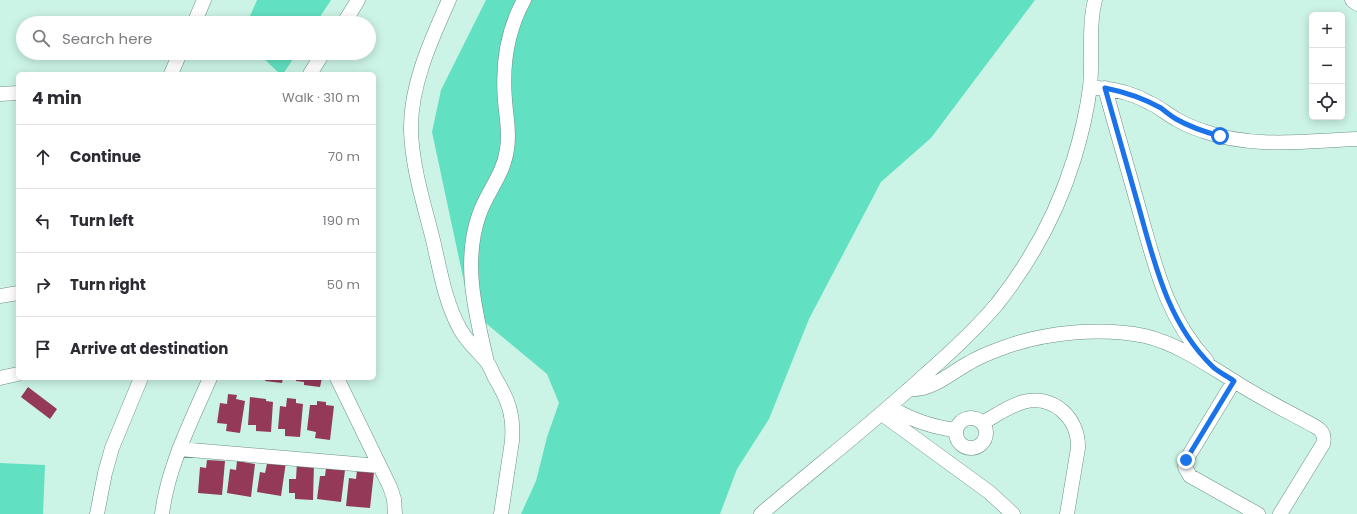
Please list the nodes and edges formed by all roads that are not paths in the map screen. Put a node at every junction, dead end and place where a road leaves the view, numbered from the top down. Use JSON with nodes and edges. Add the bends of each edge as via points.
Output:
{"nodes":[{"id":1,"x":204,"y":0,"type":"edge"},
{"id":2,"x":358,"y":0,"type":"edge"},
{"id":3,"x":449,"y":0,"type":"edge"},
{"id":4,"x":524,"y":0,"type":"edge"},
{"id":5,"x":1095,"y":0,"type":"edge"},
{"id":6,"x":1352,"y":0,"type":"edge"},
{"id":7,"x":1357,"y":4,"type":"edge"},
{"id":8,"x":197,"y":16,"type":"edge"},
{"id":9,"x":348,"y":16,"type":"edge"},
{"id":10,"x":177,"y":60,"type":"edge"},
{"id":11,"x":319,"y":60,"type":"edge"},
{"id":12,"x":172,"y":72,"type":"edge"},
{"id":13,"x":311,"y":72,"type":"edge"},
{"id":14,"x":1090,"y":87,"type":"junction"},
{"id":15,"x":1105,"y":88,"type":"junction"},
{"id":16,"x":16,"y":93,"type":"edge"},
{"id":17,"x":0,"y":94,"type":"edge"},
{"id":18,"x":1357,"y":139,"type":"edge"},
{"id":19,"x":16,"y":292,"type":"edge"},
{"id":20,"x":0,"y":296,"type":"edge"},
{"id":21,"x":487,"y":362,"type":"junction"},
{"id":22,"x":1213,"y":367,"type":"junction"},
{"id":23,"x":16,"y":374,"type":"edge"},
{"id":24,"x":0,"y":378,"type":"edge"},
{"id":25,"x":140,"y":380,"type":"edge"},
{"id":26,"x":209,"y":380,"type":"edge"},
{"id":27,"x":338,"y":380,"type":"edge"},
{"id":28,"x":1234,"y":381,"type":"junction"},
{"id":29,"x":909,"y":390,"type":"junction"},
{"id":30,"x":886,"y":410,"type":"junction"},
{"id":31,"x":982,"y":423,"type":"junction"},
{"id":32,"x":956,"y":430,"type":"junction"},
{"id":33,"x":179,"y":449,"type":"junction"},
{"id":34,"x":379,"y":466,"type":"junction"},
{"id":35,"x":97,"y":514,"type":"edge"},
{"id":36,"x":162,"y":514,"type":"edge"},
{"id":37,"x":395,"y":514,"type":"edge"},
{"id":38,"x":501,"y":514,"type":"edge"},
{"id":39,"x":761,"y":514,"type":"edge"},
{"id":40,"x":1013,"y":514,"type":"edge"},
{"id":41,"x":1067,"y":514,"type":"edge"},
{"id":42,"x":1258,"y":514,"type":"edge"},
{"id":43,"x":1280,"y":514,"type":"edge"}],
"edges":[{"from":1,"to":8,"type":"street"},
{"from":2,"to":9,"type":"street"},
{"from":3,"to":21,"type":"street","via":[[414,95],[412,146],[451,311],[462,333]]},
{"from":4,"to":21,"type":"street","via":[[513,22],[506,53],[504,84],[508,141],[505,159],[479,215],[471,248],[471,283]]},
{"from":5,"to":14,"type":"street"},
{"from":6,"to":7,"type":"street"},
{"from":10,"to":12,"type":"street"},
{"from":11,"to":13,"type":"street"},
{"from":14,"to":15,"type":"street"},
{"from":14,"to":29,"type":"street","via":[[1074,160],[1054,210],[1028,258],[996,304],[966,338]]},
{"from":15,"to":18,"type":"street","via":[[1142,99],[1175,119],[1204,132],[1238,140],[1274,143]]},
{"from":15,"to":22,"type":"street","via":[[1163,290],[1179,324],[1200,354]]},
{"from":16,"to":17,"type":"street"},
{"from":19,"to":20,"type":"street"},
{"from":21,"to":38,"type":"street","via":[[505,395],[512,418],[512,441]]},
{"from":22,"to":28,"type":"street"},
{"from":22,"to":29,"type":"street","via":[[1177,348],[1146,337],[1115,332],[1084,332],[1051,336],[1010,346],[970,362],[930,387]]},
{"from":23,"to":24,"type":"street"},
{"from":25,"to":35,"type":"street","via":[[112,448]]},
{"from":26,"to":33,"type":"street"},
{"from":27,"to":34,"type":"street"},
{"from":28,"to":42,"type":"street","via":[[1186,460],[1185,467],[1190,476]]},
{"from":28,"to":43,"type":"street","via":[[1320,429],[1324,437],[1323,444]]},
{"from":29,"to":30,"type":"street"},
{"from":30,"to":32,"type":"street","via":[[914,421]]},
{"from":30,"to":39,"type":"street"},
{"from":30,"to":40,"type":"street"},
{"from":31,"to":32,"type":"street","via":[[969,418],[961,422]]},
{"from":31,"to":32,"type":"street","via":[[985,436],[975,447],[961,443]]},
{"from":31,"to":41,"type":"street","via":[[1030,401],[1045,402],[1065,413],[1074,425],[1079,440]]},
{"from":33,"to":34,"type":"street"},
{"from":33,"to":36,"type":"street","via":[[169,477]]},
{"from":34,"to":37,"type":"street","via":[[392,493]]}]}
